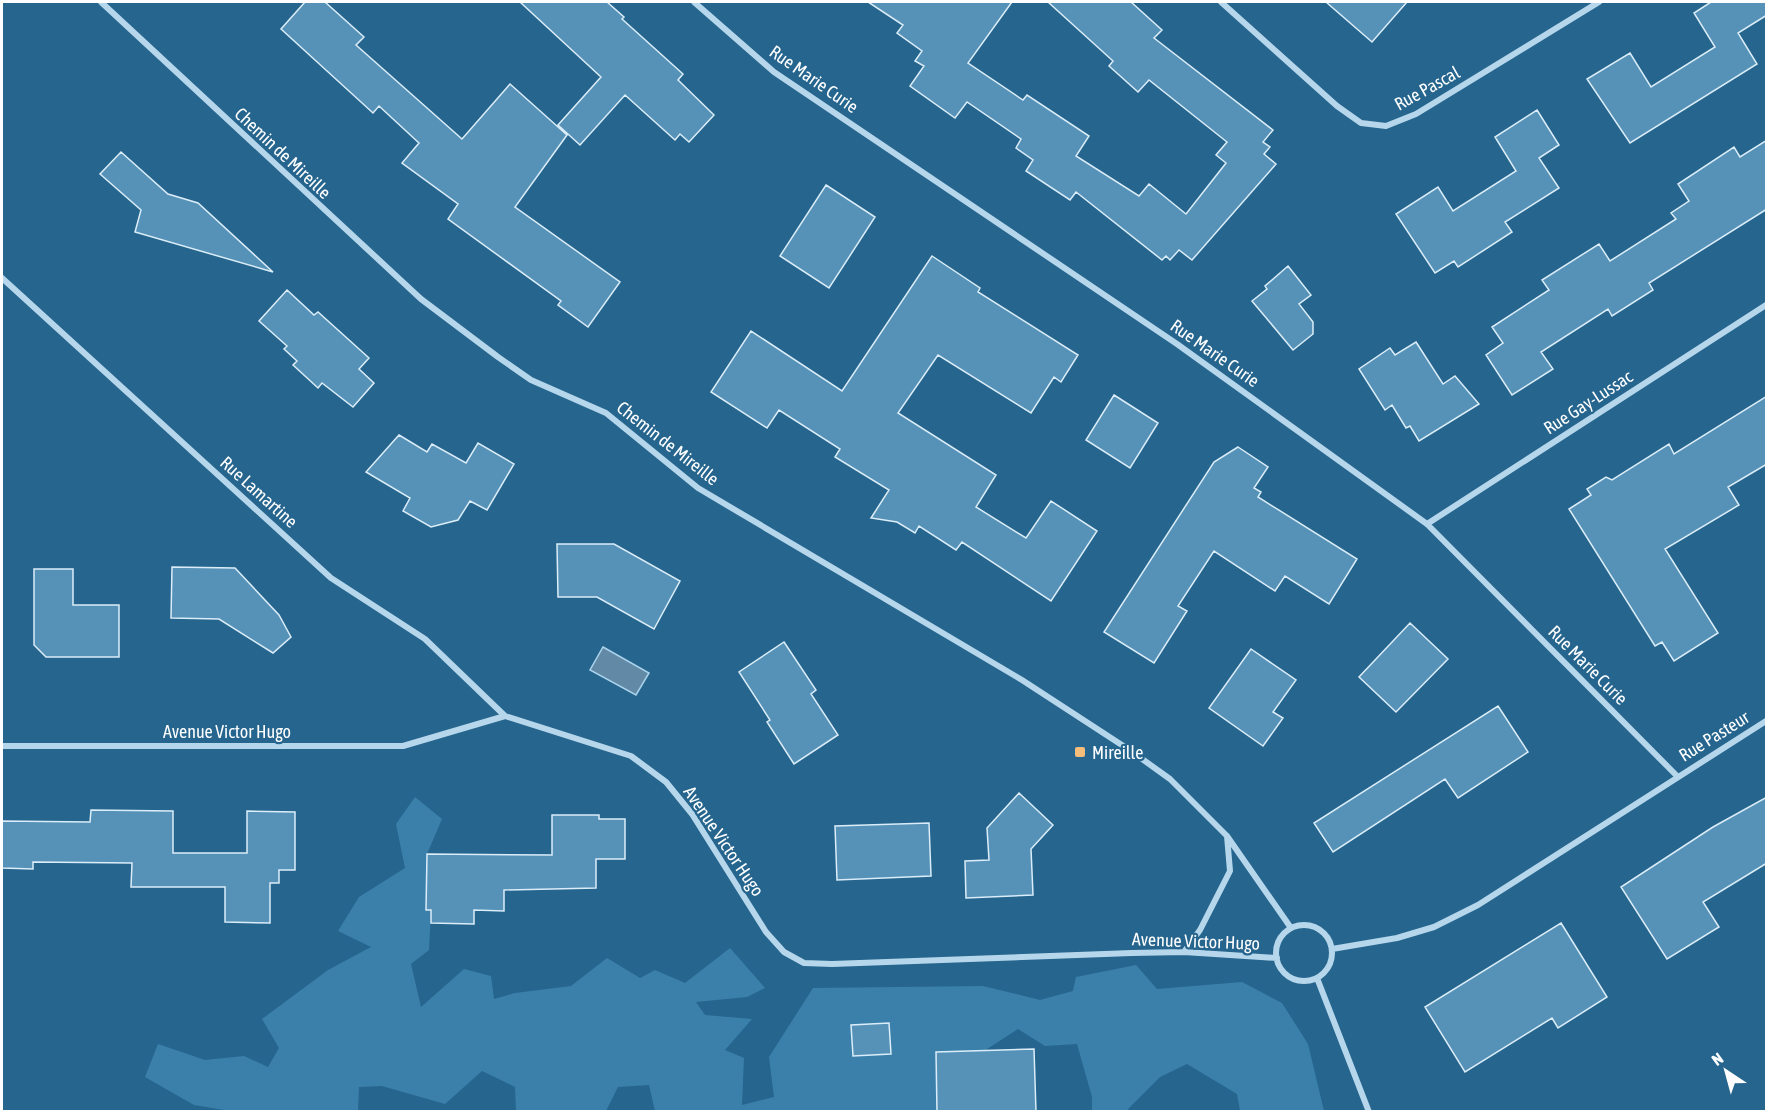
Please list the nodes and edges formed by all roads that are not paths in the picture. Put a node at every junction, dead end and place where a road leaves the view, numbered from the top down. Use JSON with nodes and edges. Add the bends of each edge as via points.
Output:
{"nodes":[{"id":1,"x":101,"y":2,"type":"edge"},
{"id":2,"x":694,"y":2,"type":"edge"},
{"id":3,"x":1221,"y":2,"type":"edge"},
{"id":4,"x":1599,"y":2,"type":"edge"},
{"id":5,"x":2,"y":278,"type":"edge"},
{"id":6,"x":1767,"y":305,"type":"edge"},
{"id":7,"x":1427,"y":524,"type":"junction"},
{"id":8,"x":505,"y":716,"type":"junction"},
{"id":9,"x":1767,"y":721,"type":"edge"},
{"id":10,"x":2,"y":746,"type":"edge"},
{"id":11,"x":1678,"y":777,"type":"junction"},
{"id":12,"x":1227,"y":836,"type":"junction"},
{"id":13,"x":1291,"y":928,"type":"junction"},
{"id":14,"x":1332,"y":949,"type":"junction"},
{"id":15,"x":1184,"y":952,"type":"junction"},
{"id":16,"x":1276,"y":958,"type":"junction"},
{"id":17,"x":1317,"y":978,"type":"junction"},
{"id":18,"x":1369,"y":1112,"type":"edge"}],
"edges":[{"from":1,"to":12,"type":"street","name":"Chemin de Mireille","via":[[421,299],[498,357],[531,380],[606,413],[698,488],[1022,680],[1131,750],[1190,796]]},
{"from":2,"to":7,"type":"street","name":"Rue Marie Curie","via":[[774,72],[1177,344]]},
{"from":3,"to":4,"type":"street","name":"Rue Pascal","via":[[1337,106],[1361,123],[1386,126],[1416,114]]},
{"from":5,"to":8,"type":"street","name":"Rue Lamartine","via":[[331,578],[425,639]]},
{"from":6,"to":7,"type":"street","name":"Rue Gay-Lussac"},
{"from":7,"to":11,"type":"street","name":"Rue Marie Curie"},
{"from":8,"to":10,"type":"street","name":"Avenue Victor Hugo","via":[[403,746]]},
{"from":8,"to":15,"type":"street","name":"Avenue Victor Hugo","via":[[631,756],[666,782],[692,813],[766,932],[784,952],[804,963]]},
{"from":9,"to":11,"type":"street","name":"Rue Pasteur"},
{"from":11,"to":14,"type":"street","via":[[1478,905],[1434,927],[1396,939]]},
{"from":12,"to":13,"type":"street","name":"Chemin de Mireille"},
{"from":12,"to":15,"type":"street","via":[[1230,871],[1200,930]]},
{"from":13,"to":14,"type":"street","via":[[1317,928]]},
{"from":13,"to":16,"type":"street","via":[[1279,941]]},
{"from":14,"to":17,"type":"street","via":[[1329,966]]},
{"from":15,"to":16,"type":"street","name":"Avenue Victor Hugo"},
{"from":16,"to":17,"type":"street","via":[[1292,979]]},
{"from":17,"to":18,"type":"street"}]}
